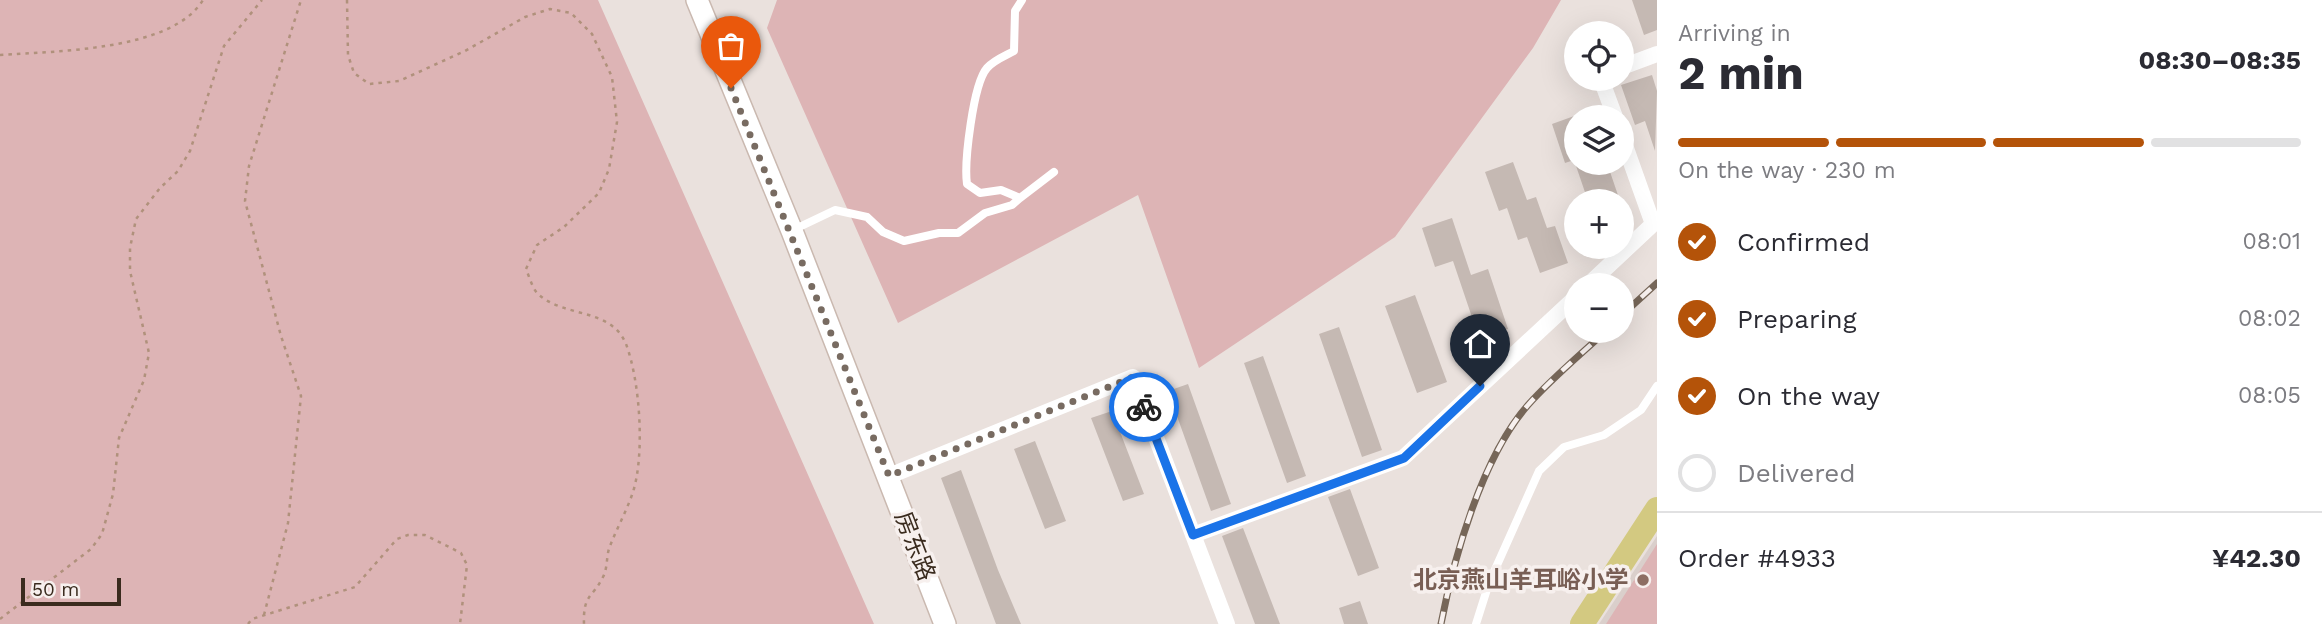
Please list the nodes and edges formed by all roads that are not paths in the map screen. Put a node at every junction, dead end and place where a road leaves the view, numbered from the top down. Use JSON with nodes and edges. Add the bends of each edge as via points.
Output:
{"nodes":[{"id":1,"x":697,"y":0,"type":"edge"},
{"id":2,"x":1022,"y":0,"type":"edge"},
{"id":3,"x":1657,"y":54,"type":"edge"},
{"id":4,"x":1634,"y":63,"type":"edge"},
{"id":5,"x":1634,"y":170,"type":"edge"},
{"id":6,"x":1054,"y":172,"type":"dead end"},
{"id":7,"x":1020,"y":198,"type":"junction"},
{"id":8,"x":792,"y":231,"type":"junction"},
{"id":9,"x":1601,"y":273,"type":"edge"},
{"id":10,"x":1564,"y":308,"type":"edge"},
{"id":11,"x":1657,"y":386,"type":"edge"},
{"id":12,"x":889,"y":476,"type":"junction"},
{"id":13,"x":1193,"y":535,"type":"junction"},
{"id":14,"x":945,"y":624,"type":"edge"},
{"id":15,"x":1227,"y":624,"type":"edge"},
{"id":16,"x":1476,"y":624,"type":"edge"}],
"edges":[{"from":1,"to":8,"type":"main road","name":"房东路"},
{"from":2,"to":7,"type":"lane","via":[[1015,11],[1014,51],[985,70],[968,126],[965,168],[967,184],[980,193],[1001,190]]},
{"from":3,"to":4,"type":"street"},
{"from":5,"to":9,"type":"street","via":[[1654,224]]},
{"from":6,"to":7,"type":"lane"},
{"from":7,"to":8,"type":"lane","via":[[985,213],[958,233],[904,241],[883,232],[867,217],[835,210]]},
{"from":8,"to":12,"type":"main road","name":"房东路"},
{"from":10,"to":13,"type":"street","via":[[1404,458]]},
{"from":11,"to":16,"type":"lane","via":[[1641,410],[1604,435],[1564,447],[1539,471],[1489,583]]},
{"from":12,"to":13,"type":"street","via":[[1133,377]]},
{"from":12,"to":14,"type":"main road","name":"房东路"},
{"from":13,"to":15,"type":"street"}]}
